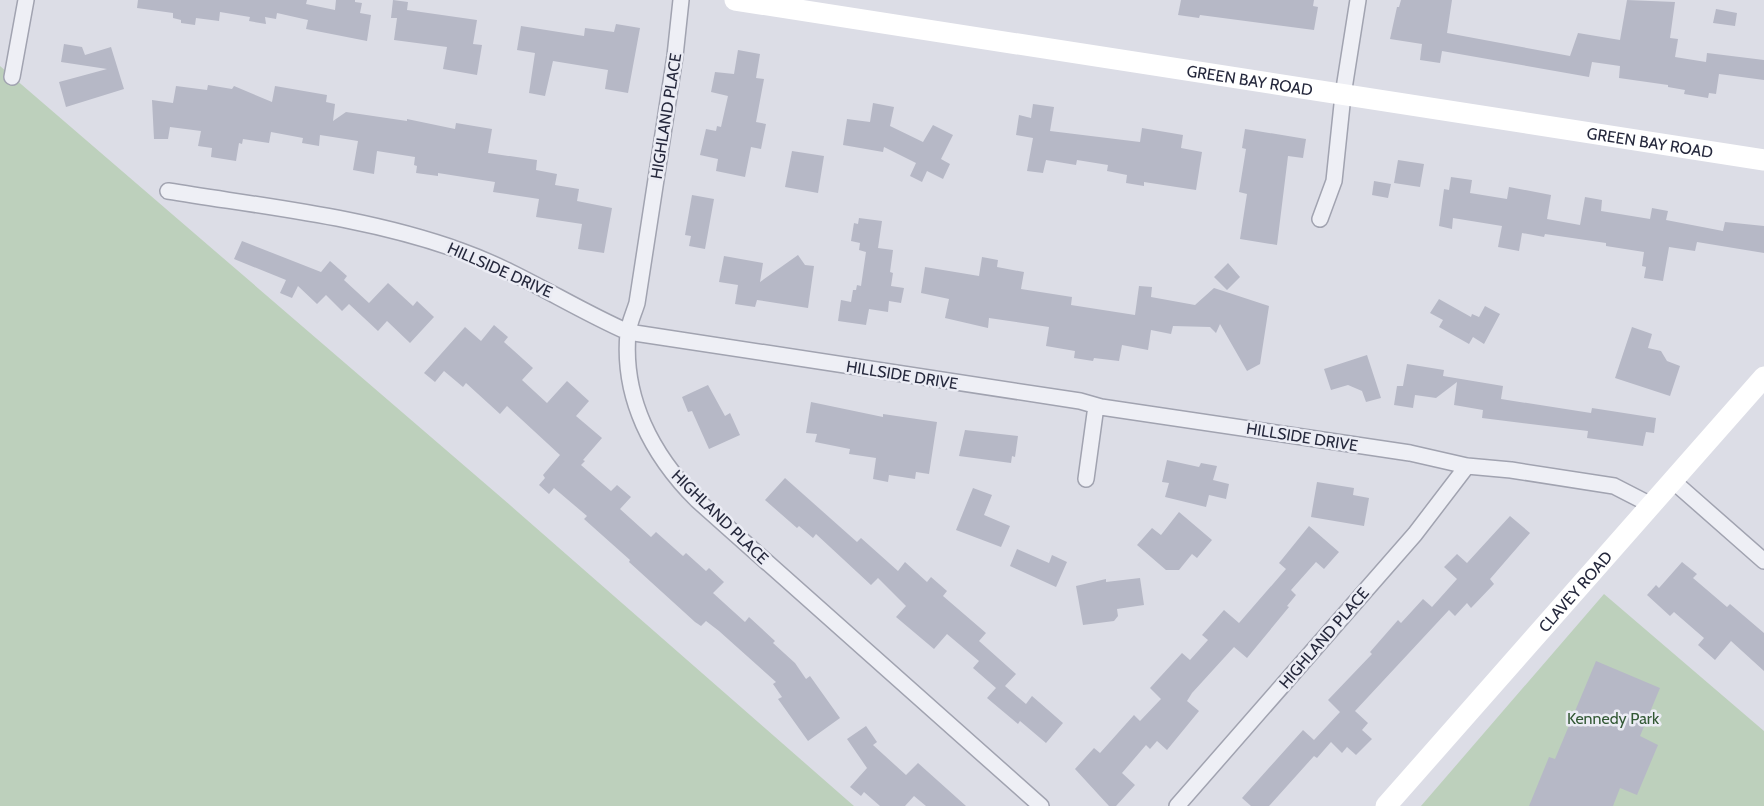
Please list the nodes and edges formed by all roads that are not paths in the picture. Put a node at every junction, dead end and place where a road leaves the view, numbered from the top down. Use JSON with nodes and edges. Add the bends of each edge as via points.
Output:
{"nodes":[{"id":1,"x":26,"y":0,"type":"edge"},
{"id":2,"x":681,"y":0,"type":"edge"},
{"id":3,"x":735,"y":0,"type":"edge"},
{"id":4,"x":1358,"y":0,"type":"edge"},
{"id":5,"x":12,"y":77,"type":"dead end"},
{"id":6,"x":1343,"y":95,"type":"junction"},
{"id":7,"x":1764,"y":160,"type":"edge"},
{"id":8,"x":168,"y":190,"type":"dead end"},
{"id":9,"x":1320,"y":219,"type":"dead end"},
{"id":10,"x":628,"y":332,"type":"junction"},
{"id":11,"x":1764,"y":377,"type":"edge"},
{"id":12,"x":1096,"y":406,"type":"junction"},
{"id":13,"x":1468,"y":466,"type":"junction"},
{"id":14,"x":1086,"y":479,"type":"dead end"},
{"id":15,"x":1673,"y":481,"type":"junction"},
{"id":16,"x":1652,"y":505,"type":"junction"},
{"id":17,"x":1764,"y":561,"type":"edge"},
{"id":18,"x":1041,"y":806,"type":"edge"},
{"id":19,"x":1177,"y":806,"type":"edge"},
{"id":20,"x":1386,"y":806,"type":"edge"}],
"edges":[{"from":1,"to":5,"type":"street"},
{"from":2,"to":10,"type":"street","name":"HIGHLAND PLACE","via":[[637,303]]},
{"from":3,"to":6,"type":"main road","name":"GREEN BAY ROAD"},
{"from":4,"to":6,"type":"street"},
{"from":6,"to":7,"type":"main road","name":"GREEN BAY ROAD"},
{"from":6,"to":9,"type":"street","via":[[1334,181]]},
{"from":8,"to":10,"type":"street","name":"HILLSIDE DRIVE","via":[[359,222],[415,236],[462,251],[543,286],[590,315]]},
{"from":10,"to":12,"type":"street","name":"HILLSIDE DRIVE"},
{"from":10,"to":18,"type":"street","name":"HIGHLAND PLACE","via":[[630,379],[637,407],[650,440],[676,478]]},
{"from":11,"to":15,"type":"main road","name":"CLAVEY ROAD"},
{"from":12,"to":13,"type":"street","name":"HILLSIDE DRIVE","via":[[1410,453]]},
{"from":12,"to":14,"type":"street"},
{"from":13,"to":16,"type":"street","name":"HILLSIDE DRIVE","via":[[1614,486]]},
{"from":13,"to":19,"type":"street","name":"HIGHLAND PLACE","via":[[1415,534]]},
{"from":15,"to":16,"type":"main road","name":"CLAVEY ROAD"},
{"from":15,"to":17,"type":"street"},
{"from":16,"to":20,"type":"main road","name":"CLAVEY ROAD"}]}
